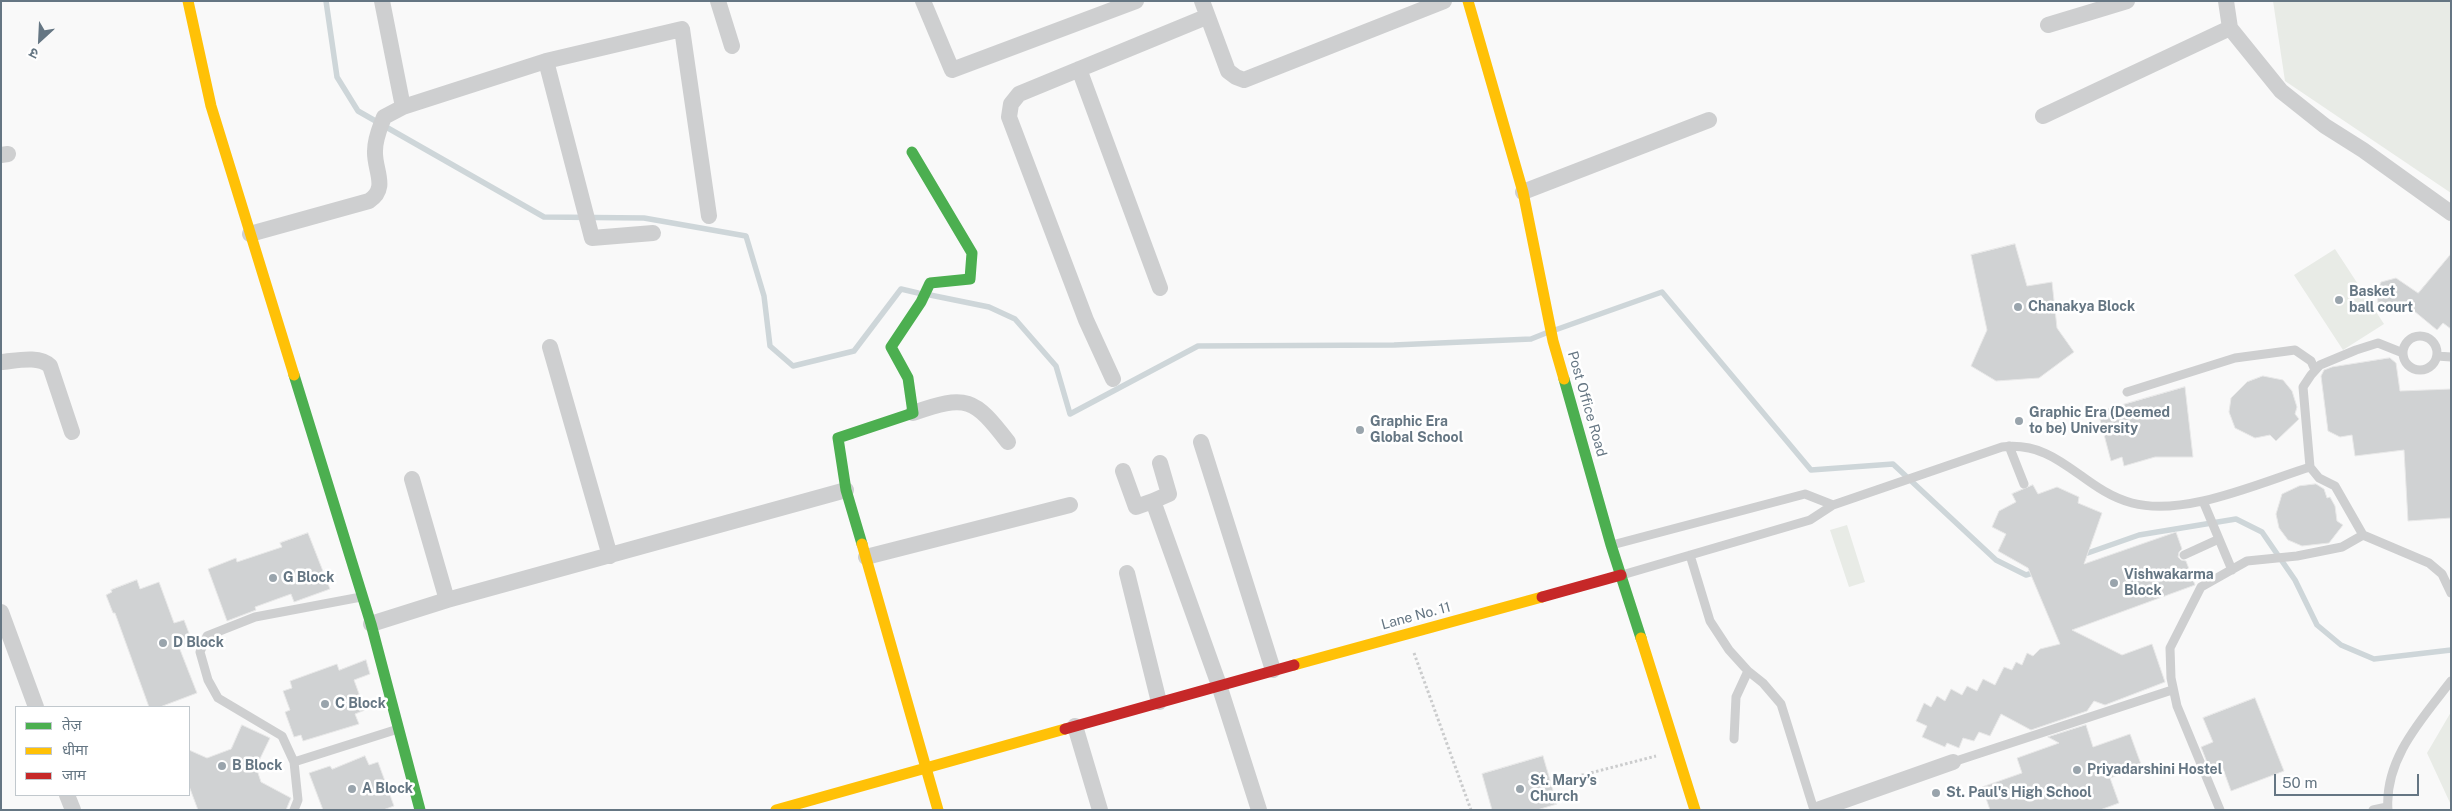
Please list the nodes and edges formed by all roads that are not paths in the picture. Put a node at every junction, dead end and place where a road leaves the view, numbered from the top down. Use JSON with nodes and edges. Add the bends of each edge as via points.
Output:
{"nodes":[{"id":1,"x":188,"y":1,"type":"edge"},
{"id":2,"x":382,"y":1,"type":"edge"},
{"id":3,"x":718,"y":1,"type":"edge"},
{"id":4,"x":923,"y":1,"type":"edge"},
{"id":5,"x":1136,"y":1,"type":"edge"},
{"id":6,"x":1444,"y":1,"type":"edge"},
{"id":7,"x":1468,"y":1,"type":"edge"},
{"id":8,"x":2127,"y":1,"type":"edge"},
{"id":9,"x":2226,"y":1,"type":"edge"},
{"id":10,"x":1204,"y":9,"type":"edge"},
{"id":11,"x":2048,"y":25,"type":"dead end"},
{"id":12,"x":2230,"y":28,"type":"junction"},
{"id":13,"x":732,"y":46,"type":"dead end"},
{"id":14,"x":546,"y":60,"type":"junction"},
{"id":15,"x":1079,"y":69,"type":"junction"},
{"id":16,"x":404,"y":108,"type":"junction"},
{"id":17,"x":2043,"y":116,"type":"dead end"},
{"id":18,"x":1709,"y":120,"type":"dead end"},
{"id":19,"x":912,"y":152,"type":"dead end"},
{"id":20,"x":1523,"y":192,"type":"junction"},
{"id":21,"x":2451,"y":213,"type":"edge"},
{"id":22,"x":709,"y":216,"type":"dead end"},
{"id":23,"x":653,"y":232,"type":"dead end"},
{"id":24,"x":250,"y":234,"type":"junction"},
{"id":25,"x":1160,"y":288,"type":"dead end"},
{"id":26,"x":550,"y":347,"type":"dead end"},
{"id":27,"x":2403,"y":353,"type":"junction"},
{"id":28,"x":2437,"y":356,"type":"junction"},
{"id":29,"x":2451,"y":356,"type":"edge"},
{"id":30,"x":1,"y":362,"type":"edge"},
{"id":31,"x":2315,"y":370,"type":"junction"},
{"id":32,"x":1113,"y":379,"type":"dead end"},
{"id":33,"x":2127,"y":392,"type":"dead end"},
{"id":34,"x":913,"y":412,"type":"junction"},
{"id":35,"x":72,"y":432,"type":"dead end"},
{"id":36,"x":1008,"y":442,"type":"dead end"},
{"id":37,"x":1201,"y":442,"type":"dead end"},
{"id":38,"x":2009,"y":446,"type":"junction"},
{"id":39,"x":1160,"y":463,"type":"dead end"},
{"id":40,"x":2310,"y":467,"type":"junction"},
{"id":41,"x":1123,"y":471,"type":"dead end"},
{"id":42,"x":412,"y":478,"type":"dead end"},
{"id":43,"x":2024,"y":484,"type":"dead end"},
{"id":44,"x":846,"y":490,"type":"junction"},
{"id":45,"x":1153,"y":501,"type":"junction"},
{"id":46,"x":2203,"y":501,"type":"junction"},
{"id":47,"x":1070,"y":505,"type":"dead end"},
{"id":48,"x":1833,"y":505,"type":"junction"},
{"id":49,"x":2218,"y":535,"type":"junction"},
{"id":50,"x":2363,"y":535,"type":"junction"},
{"id":51,"x":1611,"y":545,"type":"junction"},
{"id":52,"x":1690,"y":555,"type":"junction"},
{"id":53,"x":2184,"y":555,"type":"dead end"},
{"id":54,"x":610,"y":556,"type":"junction"},
{"id":55,"x":866,"y":557,"type":"junction"},
{"id":56,"x":2232,"y":570,"type":"junction"},
{"id":57,"x":1127,"y":573,"type":"dead end"},
{"id":58,"x":1621,"y":575,"type":"junction"},
{"id":59,"x":2448,"y":577,"type":"edge"},
{"id":60,"x":2451,"y":593,"type":"edge"},
{"id":61,"x":362,"y":596,"type":"junction"},
{"id":62,"x":447,"y":600,"type":"junction"},
{"id":63,"x":1,"y":612,"type":"edge"},
{"id":64,"x":371,"y":624,"type":"junction"},
{"id":65,"x":1273,"y":670,"type":"junction"},
{"id":66,"x":1748,"y":670,"type":"junction"},
{"id":67,"x":2451,"y":681,"type":"edge"},
{"id":68,"x":1219,"y":685,"type":"junction"},
{"id":69,"x":2172,"y":690,"type":"junction"},
{"id":70,"x":1159,"y":702,"type":"junction"},
{"id":71,"x":36,"y":706,"type":"edge"},
{"id":72,"x":1075,"y":726,"type":"junction"},
{"id":73,"x":399,"y":729,"type":"junction"},
{"id":74,"x":1734,"y":739,"type":"dead end"},
{"id":75,"x":294,"y":762,"type":"junction"},
{"id":76,"x":1953,"y":762,"type":"joint"},
{"id":77,"x":926,"y":767,"type":"junction"},
{"id":78,"x":67,"y":796,"type":"edge"},
{"id":79,"x":2388,"y":808,"type":"edge"},
{"id":80,"x":73,"y":810,"type":"edge"},
{"id":81,"x":294,"y":810,"type":"edge"},
{"id":82,"x":420,"y":810,"type":"edge"},
{"id":83,"x":776,"y":810,"type":"edge"},
{"id":84,"x":938,"y":810,"type":"edge"},
{"id":85,"x":1100,"y":810,"type":"edge"},
{"id":86,"x":1259,"y":810,"type":"edge"},
{"id":87,"x":1695,"y":810,"type":"edge"},
{"id":88,"x":1816,"y":810,"type":"edge"},
{"id":89,"x":2220,"y":810,"type":"edge"},
{"id":90,"x":2373,"y":810,"type":"edge"}],
"edges":[{"from":1,"to":24,"type":"street","via":[[211,106]]},
{"from":2,"to":16,"type":"street"},
{"from":3,"to":13,"type":"street"},
{"from":4,"to":5,"type":"street","via":[[952,70]]},
{"from":6,"to":10,"type":"street","via":[[1244,80],[1228,71]]},
{"from":7,"to":20,"type":"street","name":"Post Office Road"},
{"from":8,"to":11,"type":"street"},
{"from":9,"to":12,"type":"street"},
{"from":10,"to":15,"type":"street"},
{"from":12,"to":17,"type":"street"},
{"from":12,"to":21,"type":"street","via":[[2281,91],[2325,126]]},
{"from":14,"to":16,"type":"street"},
{"from":14,"to":22,"type":"street","via":[[682,28]]},
{"from":14,"to":23,"type":"street","via":[[592,238]]},
{"from":15,"to":25,"type":"street"},
{"from":15,"to":32,"type":"street","via":[[1019,94],[1011,104],[1009,117],[1086,320]]},
{"from":16,"to":24,"type":"street","via":[[384,117],[377,136],[375,158],[380,183],[374,198]]},
{"from":18,"to":20,"type":"street"},
{"from":19,"to":34,"type":"street","via":[[972,253],[970,279],[930,283],[892,347],[908,378]]},
{"from":20,"to":51,"type":"street","name":"Post Office Road","via":[[1548,322]]},
{"from":24,"to":61,"type":"street"},
{"from":26,"to":54,"type":"street"},
{"from":27,"to":28,"type":"lane","via":[[2407,363],[2416,369],[2431,366]]},
{"from":27,"to":28,"type":"lane","via":[[2410,339],[2421,336],[2432,341]]},
{"from":27,"to":31,"type":"lane","via":[[2378,343],[2320,365]]},
{"from":28,"to":29,"type":"lane"},
{"from":30,"to":35,"type":"street","via":[[38,360],[47,363]]},
{"from":31,"to":33,"type":"lane","via":[[2311,361],[2295,350],[2235,358]]},
{"from":31,"to":40,"type":"lane","via":[[2303,387]]},
{"from":34,"to":36,"type":"street","via":[[938,404],[962,402],[980,408]]},
{"from":34,"to":44,"type":"street","via":[[838,438]]},
{"from":37,"to":65,"type":"street"},
{"from":38,"to":43,"type":"lane"},
{"from":38,"to":46,"type":"lane","via":[[2036,448],[2112,495],[2132,503],[2160,507]]},
{"from":38,"to":48,"type":"lane"},
{"from":39,"to":45,"type":"street","via":[[1170,494]]},
{"from":40,"to":46,"type":"lane"},
{"from":40,"to":50,"type":"lane","via":[[2319,478],[2335,486]]},
{"from":41,"to":45,"type":"street","via":[[1136,507]]},
{"from":42,"to":62,"type":"street"},
{"from":44,"to":54,"type":"street"},
{"from":44,"to":55,"type":"street"},
{"from":45,"to":68,"type":"street"},
{"from":46,"to":49,"type":"lane"},
{"from":47,"to":55,"type":"street"},
{"from":48,"to":51,"type":"lane","via":[[1805,494]]},
{"from":48,"to":52,"type":"lane","via":[[1810,520]]},
{"from":49,"to":53,"type":"lane"},
{"from":49,"to":56,"type":"lane"},
{"from":50,"to":56,"type":"lane","via":[[2342,547],[2247,561]]},
{"from":50,"to":59,"type":"lane","via":[[2429,563]]},
{"from":51,"to":58,"type":"street","name":"Post Office Road"},
{"from":52,"to":58,"type":"lane"},
{"from":52,"to":66,"type":"lane","via":[[1710,620],[1729,650]]},
{"from":54,"to":62,"type":"street"},
{"from":55,"to":77,"type":"street"},
{"from":56,"to":69,"type":"lane","via":[[2201,587],[2183,622],[2170,648]]},
{"from":57,"to":70,"type":"street"},
{"from":58,"to":65,"type":"street","name":"Lane No. 11"},
{"from":58,"to":87,"type":"street","name":"Post Office Road"},
{"from":59,"to":60,"type":"lane"},
{"from":61,"to":64,"type":"street"},
{"from":61,"to":75,"type":"lane","via":[[255,617],[207,636],[200,652],[208,680],[218,698],[282,736]]},
{"from":62,"to":64,"type":"street"},
{"from":63,"to":71,"type":"street"},
{"from":64,"to":73,"type":"street"},
{"from":65,"to":68,"type":"street","name":"Lane No. 11"},
{"from":66,"to":74,"type":"lane","via":[[1736,698]]},
{"from":66,"to":88,"type":"lane","via":[[1782,704]]},
{"from":67,"to":79,"type":"lane","via":[[2426,712],[2396,760],[2387,796]]},
{"from":68,"to":70,"type":"street","name":"Lane No. 11"},
{"from":68,"to":86,"type":"street"},
{"from":69,"to":76,"type":"lane"},
{"from":69,"to":89,"type":"lane"},
{"from":70,"to":72,"type":"street","name":"Lane No. 11"},
{"from":72,"to":77,"type":"street","name":"Lane No. 11"},
{"from":72,"to":85,"type":"street"},
{"from":73,"to":75,"type":"lane"},
{"from":73,"to":82,"type":"street"},
{"from":75,"to":81,"type":"lane","via":[[298,800]]},
{"from":76,"to":88,"type":"street"},
{"from":77,"to":83,"type":"street","name":"Lane No. 11"},
{"from":77,"to":84,"type":"street"},
{"from":78,"to":80,"type":"street"},
{"from":79,"to":90,"type":"lane"}]}
